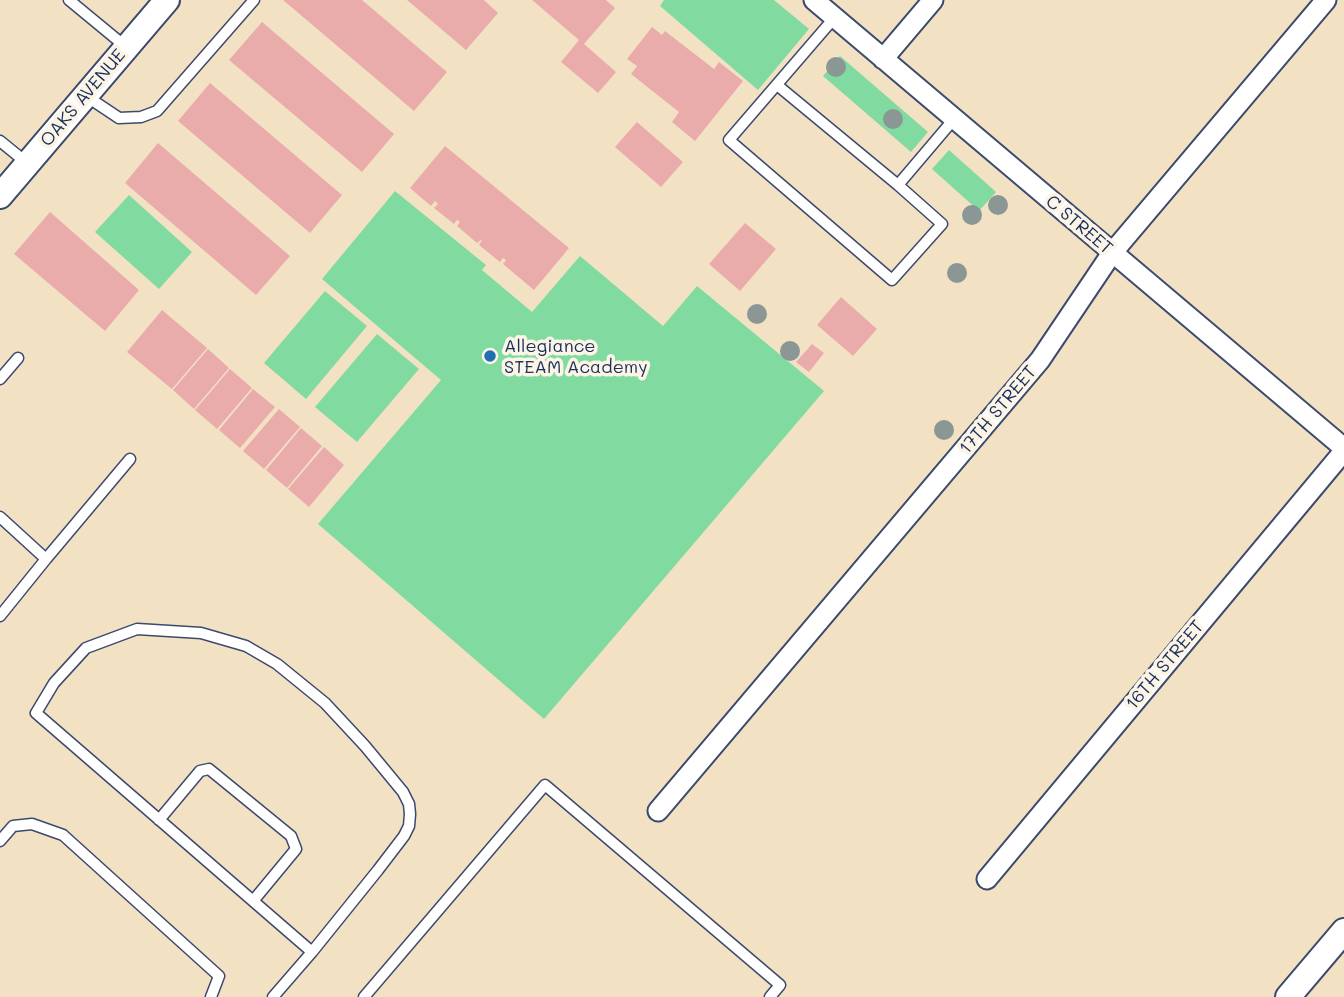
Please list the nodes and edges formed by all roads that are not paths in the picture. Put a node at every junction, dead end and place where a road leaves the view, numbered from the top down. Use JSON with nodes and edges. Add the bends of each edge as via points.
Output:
{"nodes":[{"id":1,"x":69,"y":0,"type":"edge"},
{"id":2,"x":167,"y":0,"type":"edge"},
{"id":3,"x":254,"y":0,"type":"edge"},
{"id":4,"x":814,"y":0,"type":"edge"},
{"id":5,"x":933,"y":0,"type":"edge"},
{"id":6,"x":1326,"y":0,"type":"edge"},
{"id":7,"x":835,"y":18,"type":"junction"},
{"id":8,"x":126,"y":48,"type":"junction"},
{"id":9,"x":883,"y":59,"type":"junction"},
{"id":10,"x":777,"y":85,"type":"junction"},
{"id":11,"x":85,"y":96,"type":"junction"},
{"id":12,"x":954,"y":119,"type":"junction"},
{"id":13,"x":0,"y":141,"type":"edge"},
{"id":14,"x":28,"y":164,"type":"junction"},
{"id":15,"x":898,"y":185,"type":"junction"},
{"id":16,"x":0,"y":196,"type":"edge"},
{"id":17,"x":1112,"y":253,"type":"junction"},
{"id":18,"x":18,"y":358,"type":"dead end"},
{"id":19,"x":0,"y":379,"type":"edge"},
{"id":20,"x":1344,"y":450,"type":"edge"},
{"id":21,"x":130,"y":459,"type":"dead end"},
{"id":22,"x":0,"y":517,"type":"edge"},
{"id":23,"x":46,"y":559,"type":"junction"},
{"id":24,"x":0,"y":615,"type":"edge"},
{"id":25,"x":658,"y":811,"type":"dead end"},
{"id":26,"x":159,"y":820,"type":"junction"},
{"id":27,"x":0,"y":841,"type":"edge"},
{"id":28,"x":987,"y":879,"type":"dead end"},
{"id":29,"x":253,"y":901,"type":"junction"},
{"id":30,"x":1341,"y":941,"type":"edge"},
{"id":31,"x":312,"y":952,"type":"junction"},
{"id":32,"x":211,"y":997,"type":"edge"},
{"id":33,"x":273,"y":997,"type":"edge"},
{"id":34,"x":364,"y":997,"type":"edge"},
{"id":35,"x":770,"y":997,"type":"edge"},
{"id":36,"x":1288,"y":997,"type":"edge"}],
"edges":[{"from":1,"to":8,"type":"lane"},
{"from":2,"to":8,"type":"street","name":"OAKS AVENUE"},
{"from":3,"to":11,"type":"lane","via":[[157,111],[120,118]]},
{"from":4,"to":7,"type":"street","name":"C STREET"},
{"from":5,"to":9,"type":"street"},
{"from":6,"to":17,"type":"street","name":"17TH STREET"},
{"from":7,"to":9,"type":"street","name":"C STREET"},
{"from":7,"to":10,"type":"lane"},
{"from":8,"to":11,"type":"street","name":"OAKS AVENUE"},
{"from":9,"to":12,"type":"street","name":"C STREET"},
{"from":10,"to":15,"type":"lane"},
{"from":10,"to":15,"type":"lane","via":[[729,140],[892,280],[942,224]]},
{"from":11,"to":14,"type":"street","name":"OAKS AVENUE"},
{"from":12,"to":15,"type":"lane"},
{"from":12,"to":17,"type":"street","name":"C STREET"},
{"from":13,"to":14,"type":"lane"},
{"from":14,"to":16,"type":"street","name":"OAKS AVENUE"},
{"from":17,"to":20,"type":"street","name":"C STREET"},
{"from":17,"to":25,"type":"street","name":"17TH STREET","via":[[1040,360]]},
{"from":18,"to":19,"type":"lane"},
{"from":20,"to":28,"type":"street","name":"16TH STREET"},
{"from":21,"to":23,"type":"lane"},
{"from":22,"to":23,"type":"lane"},
{"from":23,"to":24,"type":"lane"},
{"from":26,"to":29,"type":"lane"},
{"from":26,"to":29,"type":"lane","via":[[200,771],[209,769],[291,836],[296,849]]},
{"from":26,"to":31,"type":"lane","via":[[36,713],[54,683],[86,648],[137,629],[201,633],[246,646],[277,664],[325,703],[403,792],[410,814],[404,836]]},
{"from":27,"to":32,"type":"lane","via":[[13,826],[32,824],[63,835],[219,976]]},
{"from":29,"to":31,"type":"lane"},
{"from":30,"to":36,"type":"street"},
{"from":31,"to":33,"type":"lane"},
{"from":34,"to":35,"type":"lane","via":[[545,785],[780,985]]}]}
